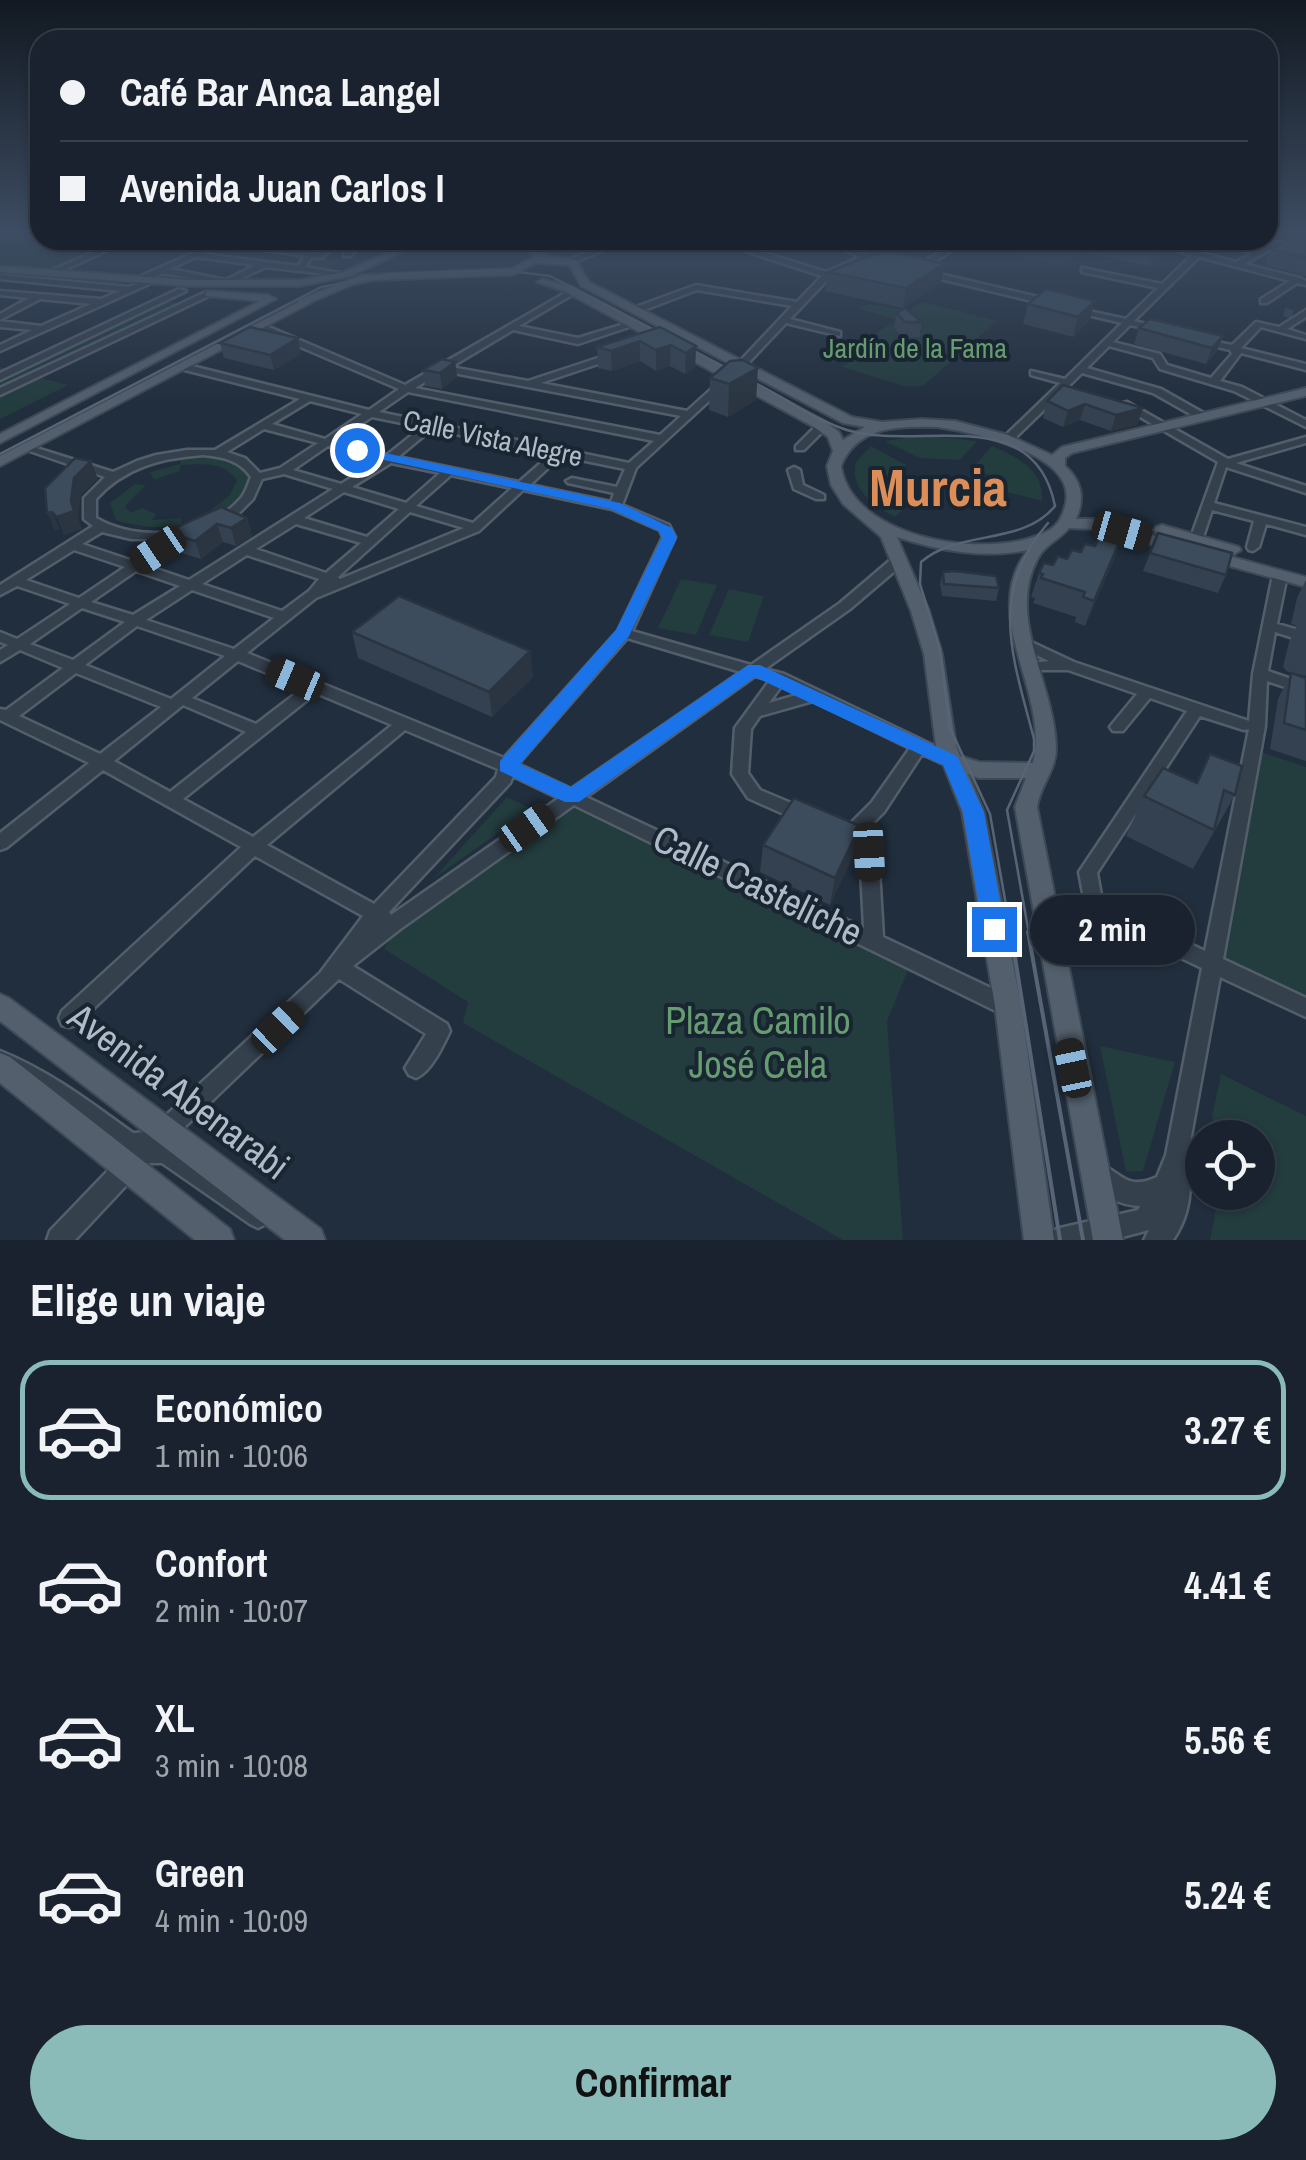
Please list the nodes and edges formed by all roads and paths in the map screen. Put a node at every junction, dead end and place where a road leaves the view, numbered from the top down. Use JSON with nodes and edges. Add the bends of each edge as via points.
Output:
{"nodes":[{"id":1,"x":44,"y":290,"type":"edge"},
{"id":2,"x":131,"y":290,"type":"edge"},
{"id":3,"x":174,"y":290,"type":"edge"},
{"id":4,"x":196,"y":290,"type":"edge"},
{"id":5,"x":204,"y":290,"type":"edge"},
{"id":6,"x":212,"y":290,"type":"edge"},
{"id":7,"x":273,"y":290,"type":"edge"},
{"id":8,"x":320,"y":290,"type":"edge"},
{"id":9,"x":327,"y":290,"type":"edge"},
{"id":10,"x":568,"y":290,"type":"edge"},
{"id":11,"x":594,"y":290,"type":"edge"},
{"id":12,"x":690,"y":290,"type":"edge"},
{"id":13,"x":712,"y":290,"type":"edge"},
{"id":14,"x":813,"y":290,"type":"edge"},
{"id":15,"x":995,"y":290,"type":"edge"},
{"id":16,"x":1161,"y":290,"type":"edge"},
{"id":17,"x":1285,"y":290,"type":"edge"},
{"id":18,"x":182,"y":291,"type":"junction"},
{"id":19,"x":572,"y":291,"type":"junction"},
{"id":20,"x":0,"y":293,"type":"edge"},
{"id":21,"x":38,"y":296,"type":"junction"},
{"id":22,"x":314,"y":298,"type":"junction"},
{"id":23,"x":270,"y":299,"type":"junction"},
{"id":24,"x":104,"y":302,"type":"junction"},
{"id":25,"x":1264,"y":302,"type":"dead end"},
{"id":26,"x":799,"y":305,"type":"junction"},
{"id":27,"x":1302,"y":316,"type":"edge"},
{"id":28,"x":635,"y":317,"type":"junction"},
{"id":29,"x":784,"y":320,"type":"junction"},
{"id":30,"x":0,"y":321,"type":"edge"},
{"id":31,"x":1128,"y":322,"type":"junction"},
{"id":32,"x":258,"y":326,"type":"junction"},
{"id":33,"x":512,"y":327,"type":"junction"},
{"id":34,"x":45,"y":328,"type":"junction"},
{"id":35,"x":1280,"y":330,"type":"junction"},
{"id":36,"x":837,"y":334,"type":"dead end"},
{"id":37,"x":1174,"y":334,"type":"edge"},
{"id":38,"x":1304,"y":337,"type":"edge"},
{"id":39,"x":1190,"y":338,"type":"edge"},
{"id":40,"x":664,"y":340,"type":"junction"},
{"id":41,"x":1107,"y":342,"type":"junction"},
{"id":42,"x":640,"y":347,"type":"edge"},
{"id":43,"x":0,"y":348,"type":"edge"},
{"id":44,"x":1234,"y":348,"type":"junction"},
{"id":45,"x":625,"y":352,"type":"edge"},
{"id":46,"x":742,"y":365,"type":"junction"},
{"id":47,"x":180,"y":366,"type":"junction"},
{"id":48,"x":1306,"y":367,"type":"edge"},
{"id":49,"x":442,"y":368,"type":"junction"},
{"id":50,"x":1080,"y":369,"type":"junction"},
{"id":51,"x":1034,"y":373,"type":"dead end"},
{"id":52,"x":731,"y":376,"type":"junction"},
{"id":53,"x":0,"y":377,"type":"edge"},
{"id":54,"x":1214,"y":381,"type":"junction"},
{"id":55,"x":528,"y":384,"type":"junction"},
{"id":56,"x":1066,"y":386,"type":"junction"},
{"id":57,"x":406,"y":389,"type":"junction"},
{"id":58,"x":0,"y":392,"type":"edge"},
{"id":59,"x":568,"y":392,"type":"junction"},
{"id":60,"x":1306,"y":392,"type":"edge"},
{"id":61,"x":308,"y":398,"type":"junction"},
{"id":62,"x":1106,"y":399,"type":"edge"},
{"id":63,"x":1264,"y":402,"type":"junction"},
{"id":64,"x":370,"y":412,"type":"junction"},
{"id":65,"x":689,"y":414,"type":"junction"},
{"id":66,"x":544,"y":416,"type":"junction"},
{"id":67,"x":1203,"y":417,"type":"junction"},
{"id":68,"x":1306,"y":424,"type":"edge"},
{"id":69,"x":262,"y":425,"type":"junction"},
{"id":70,"x":431,"y":425,"type":"junction"},
{"id":71,"x":886,"y":425,"type":"junction"},
{"id":72,"x":822,"y":426,"type":"junction"},
{"id":73,"x":1166,"y":426,"type":"junction"},
{"id":74,"x":1009,"y":438,"type":"junction"},
{"id":75,"x":0,"y":439,"type":"edge"},
{"id":76,"x":662,"y":439,"type":"junction"},
{"id":77,"x":1306,"y":440,"type":"edge"},
{"id":78,"x":324,"y":442,"type":"junction"},
{"id":79,"x":26,"y":448,"type":"junction"},
{"id":80,"x":800,"y":448,"type":"dead end"},
{"id":81,"x":840,"y":451,"type":"junction"},
{"id":82,"x":559,"y":452,"type":"junction"},
{"id":83,"x":216,"y":453,"type":"junction"},
{"id":84,"x":389,"y":459,"type":"junction"},
{"id":85,"x":0,"y":462,"type":"edge"},
{"id":86,"x":1226,"y":463,"type":"junction"},
{"id":87,"x":632,"y":468,"type":"junction"},
{"id":88,"x":1058,"y":468,"type":"junction"},
{"id":89,"x":794,"y":470,"type":"dead end"},
{"id":90,"x":284,"y":471,"type":"junction"},
{"id":91,"x":449,"y":471,"type":"junction"},
{"id":92,"x":113,"y":476,"type":"junction"},
{"id":93,"x":257,"y":477,"type":"junction"},
{"id":94,"x":572,"y":482,"type":"dead end"},
{"id":95,"x":342,"y":488,"type":"junction"},
{"id":96,"x":524,"y":488,"type":"junction"},
{"id":97,"x":1306,"y":490,"type":"edge"},
{"id":98,"x":621,"y":492,"type":"junction"},
{"id":99,"x":820,"y":496,"type":"dead end"},
{"id":100,"x":1074,"y":500,"type":"junction"},
{"id":101,"x":1207,"y":505,"type":"junction"},
{"id":102,"x":615,"y":506,"type":"junction"},
{"id":103,"x":408,"y":509,"type":"junction"},
{"id":104,"x":870,"y":518,"type":"junction"},
{"id":105,"x":1261,"y":519,"type":"junction"},
{"id":106,"x":292,"y":520,"type":"junction"},
{"id":107,"x":99,"y":528,"type":"junction"},
{"id":108,"x":475,"y":528,"type":"junction"},
{"id":109,"x":1057,"y":529,"type":"junction"},
{"id":110,"x":1306,"y":531,"type":"edge"},
{"id":111,"x":184,"y":532,"type":"junction"},
{"id":112,"x":1196,"y":540,"type":"junction"},
{"id":113,"x":371,"y":542,"type":"junction"},
{"id":114,"x":72,"y":546,"type":"junction"},
{"id":115,"x":1254,"y":547,"type":"dead end"},
{"id":116,"x":246,"y":550,"type":"junction"},
{"id":117,"x":899,"y":560,"type":"junction"},
{"id":118,"x":133,"y":566,"type":"junction"},
{"id":119,"x":1306,"y":570,"type":"edge"},
{"id":120,"x":1280,"y":575,"type":"junction"},
{"id":121,"x":335,"y":581,"type":"junction"},
{"id":122,"x":16,"y":582,"type":"junction"},
{"id":123,"x":1306,"y":582,"type":"edge"},
{"id":124,"x":187,"y":586,"type":"junction"},
{"id":125,"x":0,"y":591,"type":"edge"},
{"id":126,"x":82,"y":600,"type":"junction"},
{"id":127,"x":282,"y":616,"type":"junction"},
{"id":128,"x":136,"y":620,"type":"junction"},
{"id":129,"x":1270,"y":626,"type":"junction"},
{"id":130,"x":624,"y":633,"type":"junction"},
{"id":131,"x":0,"y":636,"type":"edge"},
{"id":132,"x":1306,"y":637,"type":"edge"},
{"id":133,"x":1022,"y":643,"type":"junction"},
{"id":134,"x":17,"y":644,"type":"junction"},
{"id":135,"x":235,"y":654,"type":"junction"},
{"id":136,"x":0,"y":656,"type":"edge"},
{"id":137,"x":1069,"y":664,"type":"junction"},
{"id":138,"x":76,"y":667,"type":"junction"},
{"id":139,"x":1028,"y":667,"type":"junction"},
{"id":140,"x":754,"y":669,"type":"junction"},
{"id":141,"x":1260,"y":674,"type":"junction"},
{"id":142,"x":779,"y":678,"type":"junction"},
{"id":143,"x":314,"y":687,"type":"junction"},
{"id":144,"x":1306,"y":688,"type":"edge"},
{"id":145,"x":1147,"y":691,"type":"junction"},
{"id":146,"x":815,"y":695,"type":"junction"},
{"id":147,"x":175,"y":701,"type":"junction"},
{"id":148,"x":1197,"y":708,"type":"junction"},
{"id":149,"x":754,"y":712,"type":"junction"},
{"id":150,"x":4,"y":716,"type":"edge"},
{"id":151,"x":402,"y":724,"type":"junction"},
{"id":152,"x":1248,"y":725,"type":"junction"},
{"id":153,"x":1118,"y":727,"type":"dead end"},
{"id":154,"x":258,"y":731,"type":"junction"},
{"id":155,"x":920,"y":746,"type":"junction"},
{"id":156,"x":951,"y":760,"type":"junction"},
{"id":157,"x":102,"y":762,"type":"junction"},
{"id":158,"x":507,"y":766,"type":"junction"},
{"id":159,"x":1040,"y":771,"type":"junction"},
{"id":160,"x":572,"y":796,"type":"junction"},
{"id":161,"x":172,"y":800,"type":"junction"},
{"id":162,"x":850,"y":835,"type":"junction"},
{"id":163,"x":0,"y":844,"type":"edge"},
{"id":164,"x":254,"y":846,"type":"junction"},
{"id":165,"x":384,"y":918,"type":"junction"},
{"id":166,"x":874,"y":941,"type":"junction"},
{"id":167,"x":1210,"y":964,"type":"junction"},
{"id":168,"x":338,"y":968,"type":"junction"},
{"id":169,"x":0,"y":1006,"type":"edge"},
{"id":170,"x":1008,"y":1006,"type":"junction"},
{"id":171,"x":1306,"y":1008,"type":"edge"},
{"id":172,"x":69,"y":1018,"type":"dead end"},
{"id":173,"x":0,"y":1063,"type":"edge"},
{"id":174,"x":416,"y":1068,"type":"dead end"},
{"id":175,"x":147,"y":1149,"type":"junction"},
{"id":176,"x":1177,"y":1154,"type":"junction"},
{"id":177,"x":1094,"y":1170,"type":"junction"},
{"id":178,"x":1165,"y":1185,"type":"junction"},
{"id":179,"x":1108,"y":1235,"type":"edge"},
{"id":180,"x":308,"y":1238,"type":"edge"},
{"id":181,"x":60,"y":1240,"type":"edge"},
{"id":182,"x":218,"y":1240,"type":"edge"},
{"id":183,"x":1039,"y":1240,"type":"edge"},
{"id":184,"x":1060,"y":1240,"type":"edge"},
{"id":185,"x":1156,"y":1240,"type":"edge"}],
"edges":[{"from":1,"to":21,"type":"street"},
{"from":2,"to":24,"type":"street"},
{"from":3,"to":18,"type":"main road"},
{"from":4,"to":18,"type":"main road"},
{"from":5,"to":58,"type":"street"},
{"from":6,"to":23,"type":"main road"},
{"from":7,"to":23,"type":"main road"},
{"from":8,"to":22,"type":"main road"},
{"from":9,"to":22,"type":"main road"},
{"from":10,"to":19,"type":"main road"},
{"from":11,"to":28,"type":"main road"},
{"from":12,"to":28,"type":"street"},
{"from":13,"to":26,"type":"street"},
{"from":14,"to":26,"type":"street"},
{"from":15,"to":31,"type":"street"},
{"from":16,"to":31,"type":"street"},
{"from":17,"to":25,"type":"street"},
{"from":18,"to":53,"type":"street"},
{"from":19,"to":28,"type":"main road"},
{"from":19,"to":33,"type":"street"},
{"from":20,"to":21,"type":"street"},
{"from":21,"to":24,"type":"street"},
{"from":21,"to":30,"type":"street"},
{"from":22,"to":23,"type":"main road"},
{"from":22,"to":32,"type":"main road"},
{"from":23,"to":75,"type":"main road"},
{"from":24,"to":34,"type":"street"},
{"from":26,"to":29,"type":"street"},
{"from":27,"to":35,"type":"street"},
{"from":28,"to":33,"type":"street","via":[[578,341]]},
{"from":28,"to":40,"type":"main road"},
{"from":28,"to":46,"type":"main road"},
{"from":29,"to":36,"type":"street"},
{"from":29,"to":46,"type":"street"},
{"from":30,"to":34,"type":"street"},
{"from":31,"to":37,"type":"street"},
{"from":31,"to":41,"type":"street"},
{"from":32,"to":47,"type":"main road"},
{"from":32,"to":57,"type":"street"},
{"from":33,"to":49,"type":"street"},
{"from":34,"to":43,"type":"street"},
{"from":35,"to":38,"type":"street"},
{"from":35,"to":44,"type":"street","via":[[1259,324]]},
{"from":39,"to":44,"type":"street"},
{"from":40,"to":42,"type":"street"},
{"from":40,"to":52,"type":"main road"},
{"from":41,"to":50,"type":"street"},
{"from":41,"to":54,"type":"street"},
{"from":44,"to":48,"type":"street"},
{"from":44,"to":54,"type":"street"},
{"from":45,"to":55,"type":"street"},
{"from":46,"to":52,"type":"street"},
{"from":46,"to":71,"type":"main road","via":[[851,421]]},
{"from":47,"to":61,"type":"street","name":"Calle Vista Alegre"},
{"from":47,"to":79,"type":"main road"},
{"from":49,"to":55,"type":"street"},
{"from":49,"to":57,"type":"street"},
{"from":50,"to":56,"type":"street"},
{"from":50,"to":67,"type":"street","via":[[1157,391]]},
{"from":51,"to":56,"type":"street"},
{"from":52,"to":65,"type":"street"},
{"from":52,"to":72,"type":"main road"},
{"from":54,"to":63,"type":"street"},
{"from":55,"to":59,"type":"street"},
{"from":56,"to":74,"type":"street"},
{"from":57,"to":64,"type":"street"},
{"from":57,"to":66,"type":"street"},
{"from":59,"to":65,"type":"street"},
{"from":59,"to":66,"type":"street"},
{"from":60,"to":63,"type":"main road"},
{"from":61,"to":64,"type":"street","name":"Calle Vista Alegre"},
{"from":61,"to":69,"type":"street"},
{"from":62,"to":73,"type":"street"},
{"from":63,"to":67,"type":"main road"},
{"from":63,"to":68,"type":"street"},
{"from":64,"to":70,"type":"street","name":"Calle Vista Alegre"},
{"from":64,"to":78,"type":"street"},
{"from":65,"to":76,"type":"street"},
{"from":66,"to":76,"type":"street"},
{"from":67,"to":73,"type":"main road"},
{"from":69,"to":78,"type":"street"},
{"from":69,"to":83,"type":"street"},
{"from":70,"to":82,"type":"street","name":"Calle Vista Alegre"},
{"from":70,"to":84,"type":"street"},
{"from":71,"to":74,"type":"main road","via":[[948,424]]},
{"from":71,"to":81,"type":"main road","via":[[858,434]]},
{"from":72,"to":80,"type":"street"},
{"from":72,"to":81,"type":"main road"},
{"from":73,"to":86,"type":"street"},
{"from":73,"to":88,"type":"main road","via":[[1065,451]]},
{"from":74,"to":88,"type":"main road"},
{"from":76,"to":87,"type":"street"},
{"from":77,"to":86,"type":"street"},
{"from":78,"to":84,"type":"street"},
{"from":78,"to":90,"type":"street"},
{"from":79,"to":85,"type":"main road"},
{"from":79,"to":92,"type":"street"},
{"from":81,"to":104,"type":"main road","via":[[834,466],[838,486]]},
{"from":82,"to":87,"type":"street","name":"Calle Vista Alegre"},
{"from":82,"to":96,"type":"street"},
{"from":83,"to":92,"type":"street","via":[[166,456]]},
{"from":83,"to":93,"type":"street","via":[[251,466]]},
{"from":84,"to":91,"type":"street"},
{"from":84,"to":95,"type":"street"},
{"from":86,"to":97,"type":"street"},
{"from":86,"to":101,"type":"street"},
{"from":87,"to":98,"type":"street"},
{"from":88,"to":100,"type":"main road"},
{"from":89,"to":99,"type":"street","via":[[798,487]]},
{"from":90,"to":93,"type":"street"},
{"from":90,"to":95,"type":"street"},
{"from":91,"to":96,"type":"street"},
{"from":91,"to":103,"type":"street"},
{"from":92,"to":107,"type":"street","via":[[87,509]]},
{"from":93,"to":111,"type":"street","via":[[246,502]]},
{"from":94,"to":98,"type":"street"},
{"from":95,"to":103,"type":"street"},
{"from":95,"to":106,"type":"street"},
{"from":96,"to":102,"type":"street"},
{"from":96,"to":108,"type":"street"},
{"from":98,"to":102,"type":"street"},
{"from":100,"to":109,"type":"main road"},
{"from":100,"to":112,"type":"main road"},
{"from":101,"to":105,"type":"street"},
{"from":101,"to":112,"type":"street"},
{"from":102,"to":130,"type":"street","via":[[665,528],[669,538]]},
{"from":103,"to":108,"type":"street"},
{"from":103,"to":113,"type":"street"},
{"from":104,"to":109,"type":"main road","via":[[907,537],[958,548],[1011,547]]},
{"from":104,"to":117,"type":"main road"},
{"from":105,"to":110,"type":"street"},
{"from":105,"to":115,"type":"street"},
{"from":106,"to":113,"type":"street"},
{"from":106,"to":116,"type":"street"},
{"from":107,"to":111,"type":"street","via":[[135,537]]},
{"from":107,"to":114,"type":"street"},
{"from":108,"to":121,"type":"street"},
{"from":109,"to":120,"type":"main road","via":[[1098,525]]},
{"from":109,"to":133,"type":"main road","via":[[1030,557],[1020,583]]},
{"from":111,"to":118,"type":"street"},
{"from":112,"to":119,"type":"main road"},
{"from":113,"to":121,"type":"street"},
{"from":114,"to":118,"type":"street"},
{"from":114,"to":122,"type":"street"},
{"from":116,"to":121,"type":"street"},
{"from":116,"to":124,"type":"street"},
{"from":117,"to":140,"type":"street"},
{"from":117,"to":156,"type":"main road","via":[[933,654]]},
{"from":118,"to":124,"type":"street"},
{"from":118,"to":126,"type":"street"},
{"from":120,"to":123,"type":"main road"},
{"from":120,"to":129,"type":"street"},
{"from":121,"to":127,"type":"street"},
{"from":122,"to":125,"type":"street"},
{"from":122,"to":126,"type":"street","name":"Calle Casteliche"},
{"from":124,"to":127,"type":"street"},
{"from":124,"to":128,"type":"street"},
{"from":126,"to":128,"type":"street","name":"Calle Casteliche"},
{"from":126,"to":134,"type":"street"},
{"from":127,"to":135,"type":"street"},
{"from":128,"to":135,"type":"street","name":"Calle Casteliche"},
{"from":128,"to":138,"type":"street"},
{"from":129,"to":132,"type":"street"},
{"from":129,"to":141,"type":"street"},
{"from":130,"to":140,"type":"street"},
{"from":130,"to":158,"type":"street"},
{"from":131,"to":134,"type":"street"},
{"from":133,"to":137,"type":"street"},
{"from":133,"to":139,"type":"main road"},
{"from":134,"to":136,"type":"street"},
{"from":134,"to":138,"type":"street"},
{"from":135,"to":143,"type":"street","name":"Calle Casteliche"},
{"from":135,"to":147,"type":"street"},
{"from":137,"to":139,"type":"street"},
{"from":137,"to":145,"type":"street"},
{"from":138,"to":147,"type":"street"},
{"from":138,"to":150,"type":"street"},
{"from":139,"to":159,"type":"main road","via":[[1046,746]]},
{"from":140,"to":142,"type":"street"},
{"from":140,"to":160,"type":"street"},
{"from":141,"to":144,"type":"street"},
{"from":141,"to":152,"type":"street"},
{"from":142,"to":146,"type":"street"},
{"from":142,"to":149,"type":"street"},
{"from":143,"to":151,"type":"street","name":"Calle Casteliche"},
{"from":143,"to":154,"type":"street"},
{"from":145,"to":148,"type":"street"},
{"from":145,"to":153,"type":"street"},
{"from":146,"to":149,"type":"street"},
{"from":146,"to":155,"type":"street"},
{"from":147,"to":154,"type":"street"},
{"from":147,"to":157,"type":"street"},
{"from":148,"to":152,"type":"street"},
{"from":148,"to":167,"type":"street","via":[[1088,872],[1092,900],[1106,912]]},
{"from":149,"to":162,"type":"street","via":[[743,728],[744,784]]},
{"from":150,"to":157,"type":"street"},
{"from":151,"to":158,"type":"street","name":"Calle Casteliche"},
{"from":151,"to":164,"type":"street"},
{"from":152,"to":167,"type":"street"},
{"from":154,"to":161,"type":"street"},
{"from":155,"to":156,"type":"street"},
{"from":155,"to":162,"type":"street"},
{"from":156,"to":159,"type":"main road","via":[[989,771]]},
{"from":156,"to":170,"type":"main road","via":[[974,812]]},
{"from":157,"to":161,"type":"street"},
{"from":157,"to":163,"type":"street"},
{"from":158,"to":160,"type":"street","name":"Calle Casteliche"},
{"from":158,"to":165,"type":"street","via":[[504,779]]},
{"from":159,"to":177,"type":"main road","via":[[1026,807]]},
{"from":160,"to":165,"type":"street"},
{"from":160,"to":166,"type":"street","name":"Calle Casteliche"},
{"from":161,"to":164,"type":"street"},
{"from":162,"to":166,"type":"street","via":[[869,852]]},
{"from":164,"to":165,"type":"street"},
{"from":164,"to":172,"type":"street"},
{"from":165,"to":168,"type":"street"},
{"from":166,"to":170,"type":"street","name":"Calle Casteliche"},
{"from":167,"to":171,"type":"street"},
{"from":167,"to":176,"type":"street"},
{"from":168,"to":174,"type":"street","via":[[440,1031]]},
{"from":168,"to":175,"type":"street"},
{"from":169,"to":175,"type":"main road","name":"Avenida Abenarabi"},
{"from":170,"to":183,"type":"main road"},
{"from":173,"to":175,"type":"main road","name":"Avenida Abenarabi"},
{"from":173,"to":175,"type":"street","via":[[23,1069],[133,1146]]},
{"from":175,"to":180,"type":"main road","name":"Avenida Abenarabi"},
{"from":175,"to":181,"type":"street"},
{"from":175,"to":182,"type":"main road","name":"Avenida Abenarabi"},
{"from":176,"to":178,"type":"street"},
{"from":176,"to":185,"type":"street","via":[[1179,1206]]},
{"from":177,"to":178,"type":"street","via":[[1127,1195]]},
{"from":177,"to":179,"type":"main road"},
{"from":178,"to":179,"type":"street","via":[[1145,1220]]},
{"from":179,"to":184,"type":"street"}]}
